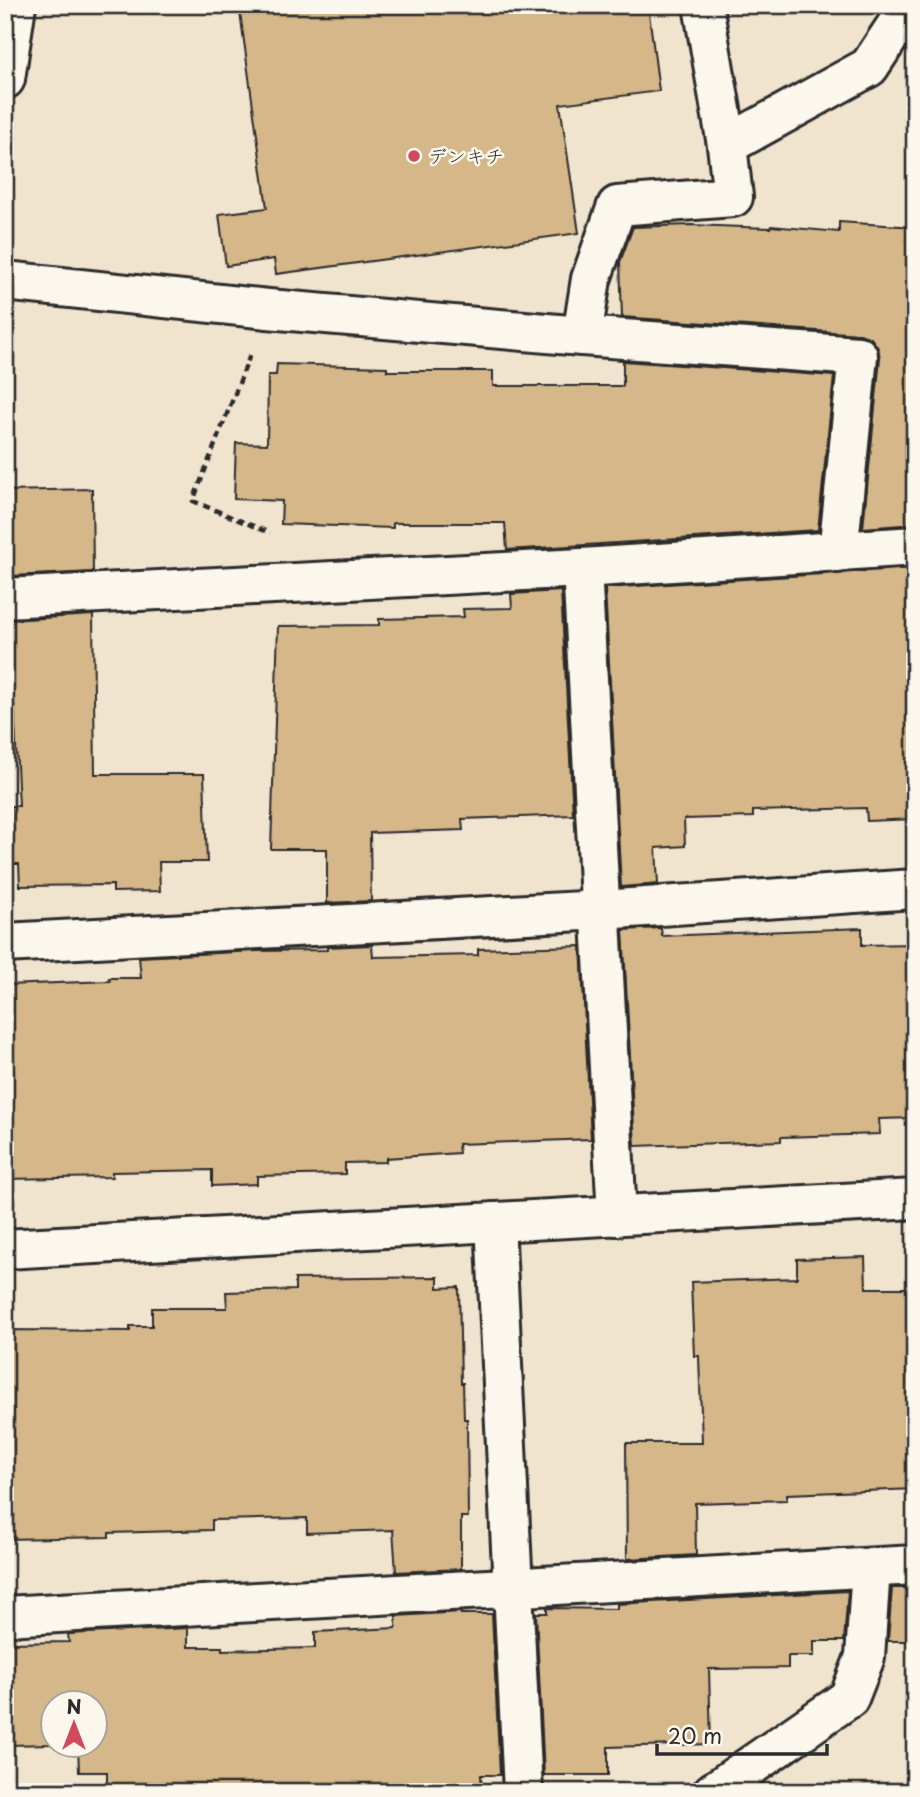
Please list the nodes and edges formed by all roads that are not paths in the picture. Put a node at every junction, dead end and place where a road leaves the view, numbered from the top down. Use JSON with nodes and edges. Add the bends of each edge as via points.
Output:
{"nodes":[{"id":1,"x":16,"y":5,"type":"edge"},
{"id":2,"x":703,"y":5,"type":"edge"},
{"id":3,"x":910,"y":5,"type":"edge"},
{"id":4,"x":5,"y":79,"type":"edge"},
{"id":5,"x":727,"y":145,"type":"junction"},
{"id":6,"x":5,"y":281,"type":"edge"},
{"id":7,"x":582,"y":336,"type":"junction"},
{"id":8,"x":915,"y":547,"type":"edge"},
{"id":9,"x":838,"y":553,"type":"junction"},
{"id":10,"x":582,"y":568,"type":"junction"},
{"id":11,"x":5,"y":598,"type":"edge"},
{"id":12,"x":915,"y":889,"type":"edge"},
{"id":13,"x":601,"y":911,"type":"junction"},
{"id":14,"x":5,"y":943,"type":"edge"},
{"id":15,"x":915,"y":1199,"type":"edge"},
{"id":16,"x":617,"y":1216,"type":"junction"},
{"id":17,"x":495,"y":1223,"type":"junction"},
{"id":18,"x":5,"y":1249,"type":"edge"},
{"id":19,"x":915,"y":1565,"type":"edge"},
{"id":20,"x":872,"y":1568,"type":"junction"},
{"id":21,"x":513,"y":1586,"type":"junction"},
{"id":22,"x":5,"y":1616,"type":"edge"},
{"id":23,"x":523,"y":1792,"type":"edge"},
{"id":24,"x":713,"y":1792,"type":"edge"}],
"edges":[{"from":1,"to":4,"type":"street"},
{"from":2,"to":5,"type":"street"},
{"from":3,"to":5,"type":"street","via":[[869,67]]},
{"from":5,"to":7,"type":"street","via":[[733,197],[617,206],[591,279]]},
{"from":6,"to":7,"type":"street"},
{"from":7,"to":9,"type":"street","via":[[858,356]]},
{"from":8,"to":9,"type":"street"},
{"from":9,"to":10,"type":"street"},
{"from":10,"to":11,"type":"street"},
{"from":10,"to":13,"type":"street"},
{"from":12,"to":13,"type":"street"},
{"from":13,"to":14,"type":"street"},
{"from":13,"to":16,"type":"street"},
{"from":15,"to":16,"type":"street"},
{"from":16,"to":17,"type":"street"},
{"from":17,"to":18,"type":"street"},
{"from":17,"to":21,"type":"street"},
{"from":19,"to":20,"type":"street"},
{"from":20,"to":21,"type":"street"},
{"from":20,"to":24,"type":"street","via":[[865,1657],[849,1698]]},
{"from":21,"to":22,"type":"street"},
{"from":21,"to":23,"type":"street"}]}
